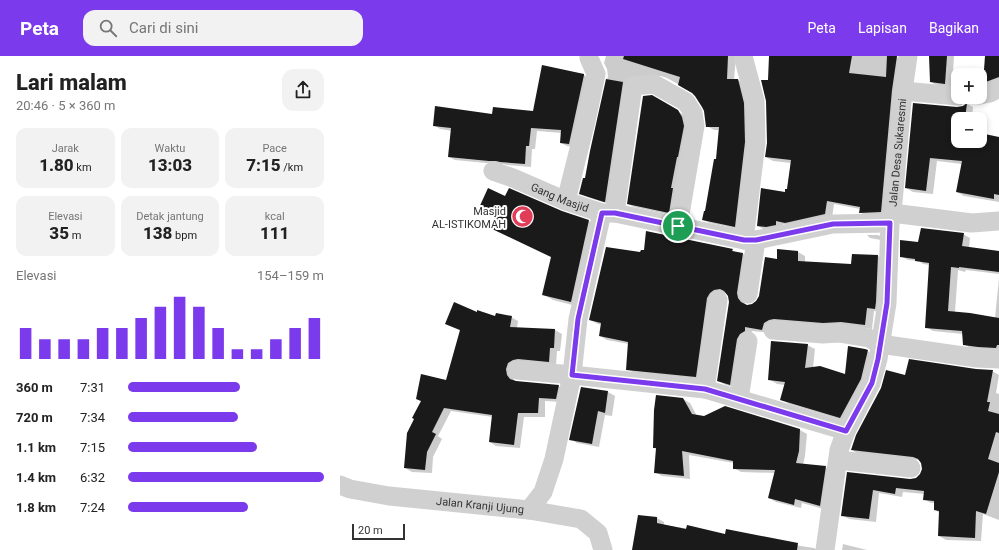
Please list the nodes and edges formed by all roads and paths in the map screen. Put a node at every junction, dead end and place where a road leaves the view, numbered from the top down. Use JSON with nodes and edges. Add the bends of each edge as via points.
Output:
{"nodes":[{"id":1,"x":589,"y":56,"type":"edge"},
{"id":2,"x":743,"y":56,"type":"edge"},
{"id":3,"x":908,"y":56,"type":"edge"},
{"id":4,"x":999,"y":88,"type":"edge"},
{"id":5,"x":903,"y":91,"type":"junction"},
{"id":6,"x":987,"y":94,"type":"edge"},
{"id":7,"x":951,"y":95,"type":"edge"},
{"id":8,"x":493,"y":171,"type":"dead end"},
{"id":9,"x":566,"y":200,"type":"junction"},
{"id":10,"x":609,"y":213,"type":"junction"},
{"id":11,"x":891,"y":218,"type":"junction"},
{"id":12,"x":999,"y":221,"type":"edge"},
{"id":13,"x":678,"y":226,"type":"junction"},
{"id":14,"x":750,"y":240,"type":"junction"},
{"id":15,"x":748,"y":294,"type":"dead end"},
{"id":16,"x":718,"y":300,"type":"dead end"},
{"id":17,"x":773,"y":330,"type":"dead end"},
{"id":18,"x":748,"y":342,"type":"dead end"},
{"id":19,"x":880,"y":344,"type":"junction"},
{"id":20,"x":999,"y":359,"type":"edge"},
{"id":21,"x":517,"y":370,"type":"dead end"},
{"id":22,"x":572,"y":375,"type":"junction"},
{"id":23,"x":705,"y":389,"type":"junction"},
{"id":24,"x":739,"y":399,"type":"junction"},
{"id":25,"x":846,"y":431,"type":"junction"},
{"id":26,"x":838,"y":460,"type":"junction"},
{"id":27,"x":911,"y":468,"type":"dead end"},
{"id":28,"x":340,"y":484,"type":"edge"},
{"id":29,"x":529,"y":510,"type":"junction"},
{"id":30,"x":603,"y":550,"type":"edge"},
{"id":31,"x":825,"y":550,"type":"edge"}],
"edges":[{"from":1,"to":9,"type":"street","via":[[596,74]]},
{"from":2,"to":14,"type":"street","via":[[755,101],[756,144]]},
{"from":3,"to":5,"type":"street","name":"Jalan Desa Sukaresmi"},
{"from":4,"to":6,"type":"street"},
{"from":5,"to":7,"type":"street","name":"Jalan Desa Sukaresmi"},
{"from":5,"to":11,"type":"street","name":"Jalan Desa Sukaresmi"},
{"from":8,"to":9,"type":"street","name":"Gang Masjid"},
{"from":9,"to":10,"type":"street","name":"Gang Masjid"},
{"from":10,"to":13,"type":"street","name":"Gang Masjid"},
{"from":10,"to":13,"type":"street","via":[[633,86],[654,84],[686,102],[693,113],[695,126]]},
{"from":10,"to":22,"type":"street","via":[[578,319]]},
{"from":11,"to":12,"type":"street","name":"Gang Masjid","via":[[972,223]]},
{"from":11,"to":14,"type":"street","name":"Gang Masjid","via":[[833,224]]},
{"from":11,"to":19,"type":"street","name":"Jalan Desa Sukaresmi","via":[[887,303]]},
{"from":13,"to":14,"type":"street","name":"Gang Masjid"},
{"from":14,"to":15,"type":"street"},
{"from":16,"to":23,"type":"street"},
{"from":17,"to":19,"type":"street","via":[[839,333],[869,338]]},
{"from":18,"to":24,"type":"street"},
{"from":19,"to":20,"type":"street"},
{"from":19,"to":25,"type":"street","name":"Jalan Desa Sukaresmi","via":[[872,383]]},
{"from":21,"to":22,"type":"street"},
{"from":22,"to":23,"type":"street"},
{"from":22,"to":29,"type":"street","via":[[554,459],[543,492]]},
{"from":23,"to":24,"type":"street"},
{"from":24,"to":25,"type":"street"},
{"from":25,"to":26,"type":"street","name":"Jalan Desa Sukaresmi"},
{"from":26,"to":27,"type":"street"},
{"from":26,"to":31,"type":"street","name":"Jalan Desa Sukaresmi"},
{"from":28,"to":29,"type":"street","name":"Jalan Kranji Ujung","via":[[389,496]]},
{"from":29,"to":30,"type":"street","name":"Jalan Kranji Ujung","via":[[581,518],[598,533]]}]}
